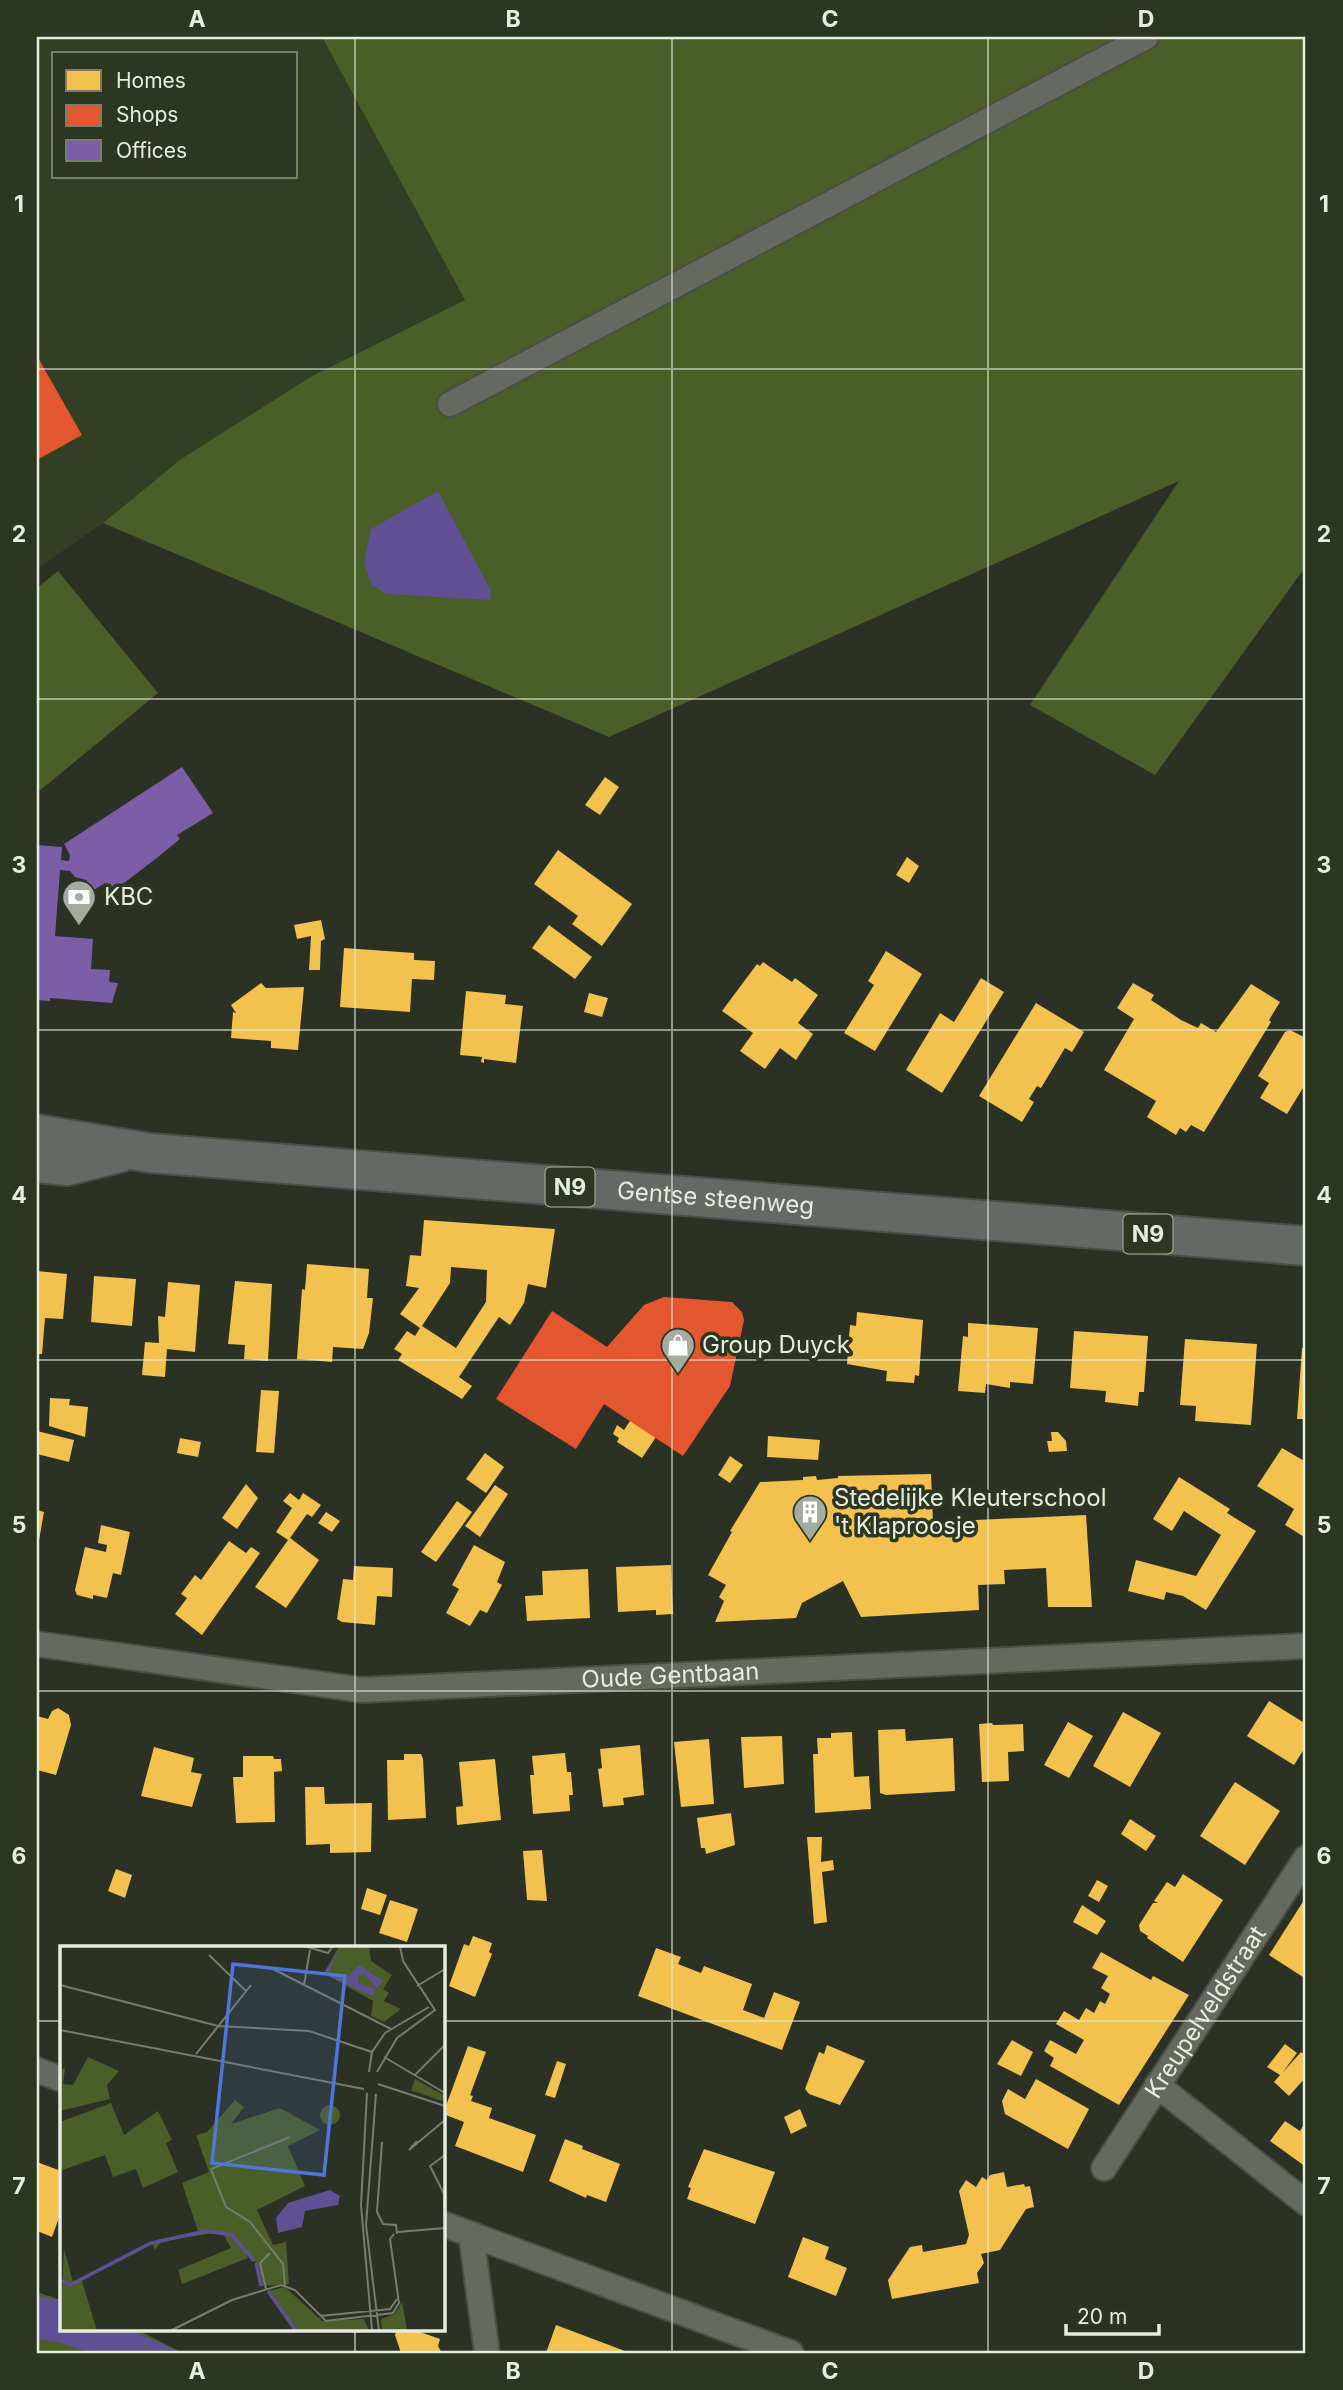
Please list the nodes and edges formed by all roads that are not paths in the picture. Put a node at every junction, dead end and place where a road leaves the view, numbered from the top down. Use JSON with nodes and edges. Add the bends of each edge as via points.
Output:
{"nodes":[{"id":1,"x":1146,"y":37,"type":"edge"},
{"id":2,"x":450,"y":404,"type":"dead end"},
{"id":3,"x":37,"y":1135,"type":"edge"},
{"id":4,"x":127,"y":1150,"type":"junction"},
{"id":5,"x":37,"y":1163,"type":"edge"},
{"id":6,"x":1306,"y":1246,"type":"edge"},
{"id":7,"x":37,"y":1644,"type":"edge"},
{"id":8,"x":1306,"y":1646,"type":"edge"},
{"id":9,"x":1306,"y":1858,"type":"edge"},
{"id":10,"x":37,"y":2070,"type":"edge"},
{"id":11,"x":60,"y":2079,"type":"edge"},
{"id":12,"x":1157,"y":2085,"type":"junction"},
{"id":13,"x":1104,"y":2168,"type":"dead end"},
{"id":14,"x":1306,"y":2203,"type":"edge"},
{"id":15,"x":444,"y":2224,"type":"edge"},
{"id":16,"x":471,"y":2234,"type":"junction"},
{"id":17,"x":487,"y":2353,"type":"edge"},
{"id":18,"x":791,"y":2353,"type":"edge"}],
"edges":[{"from":1,"to":2,"type":"street"},
{"from":3,"to":4,"type":"main road","name":"Gentse steenweg","number":"N9"},
{"from":4,"to":5,"type":"main road","name":"Gentse steenweg","number":"N9","via":[[67,1166]]},
{"from":4,"to":6,"type":"main road","name":"Gentse steenweg","number":"N9"},
{"from":7,"to":8,"type":"street","name":"Oude Gentbaan","via":[[362,1690]]},
{"from":9,"to":12,"type":"street","name":"Kreupelveldstraat"},
{"from":10,"to":11,"type":"street"},
{"from":12,"to":13,"type":"street","name":"Kreupelveldstraat"},
{"from":12,"to":14,"type":"street"},
{"from":15,"to":16,"type":"street"},
{"from":16,"to":17,"type":"street"},
{"from":16,"to":18,"type":"street"}]}
